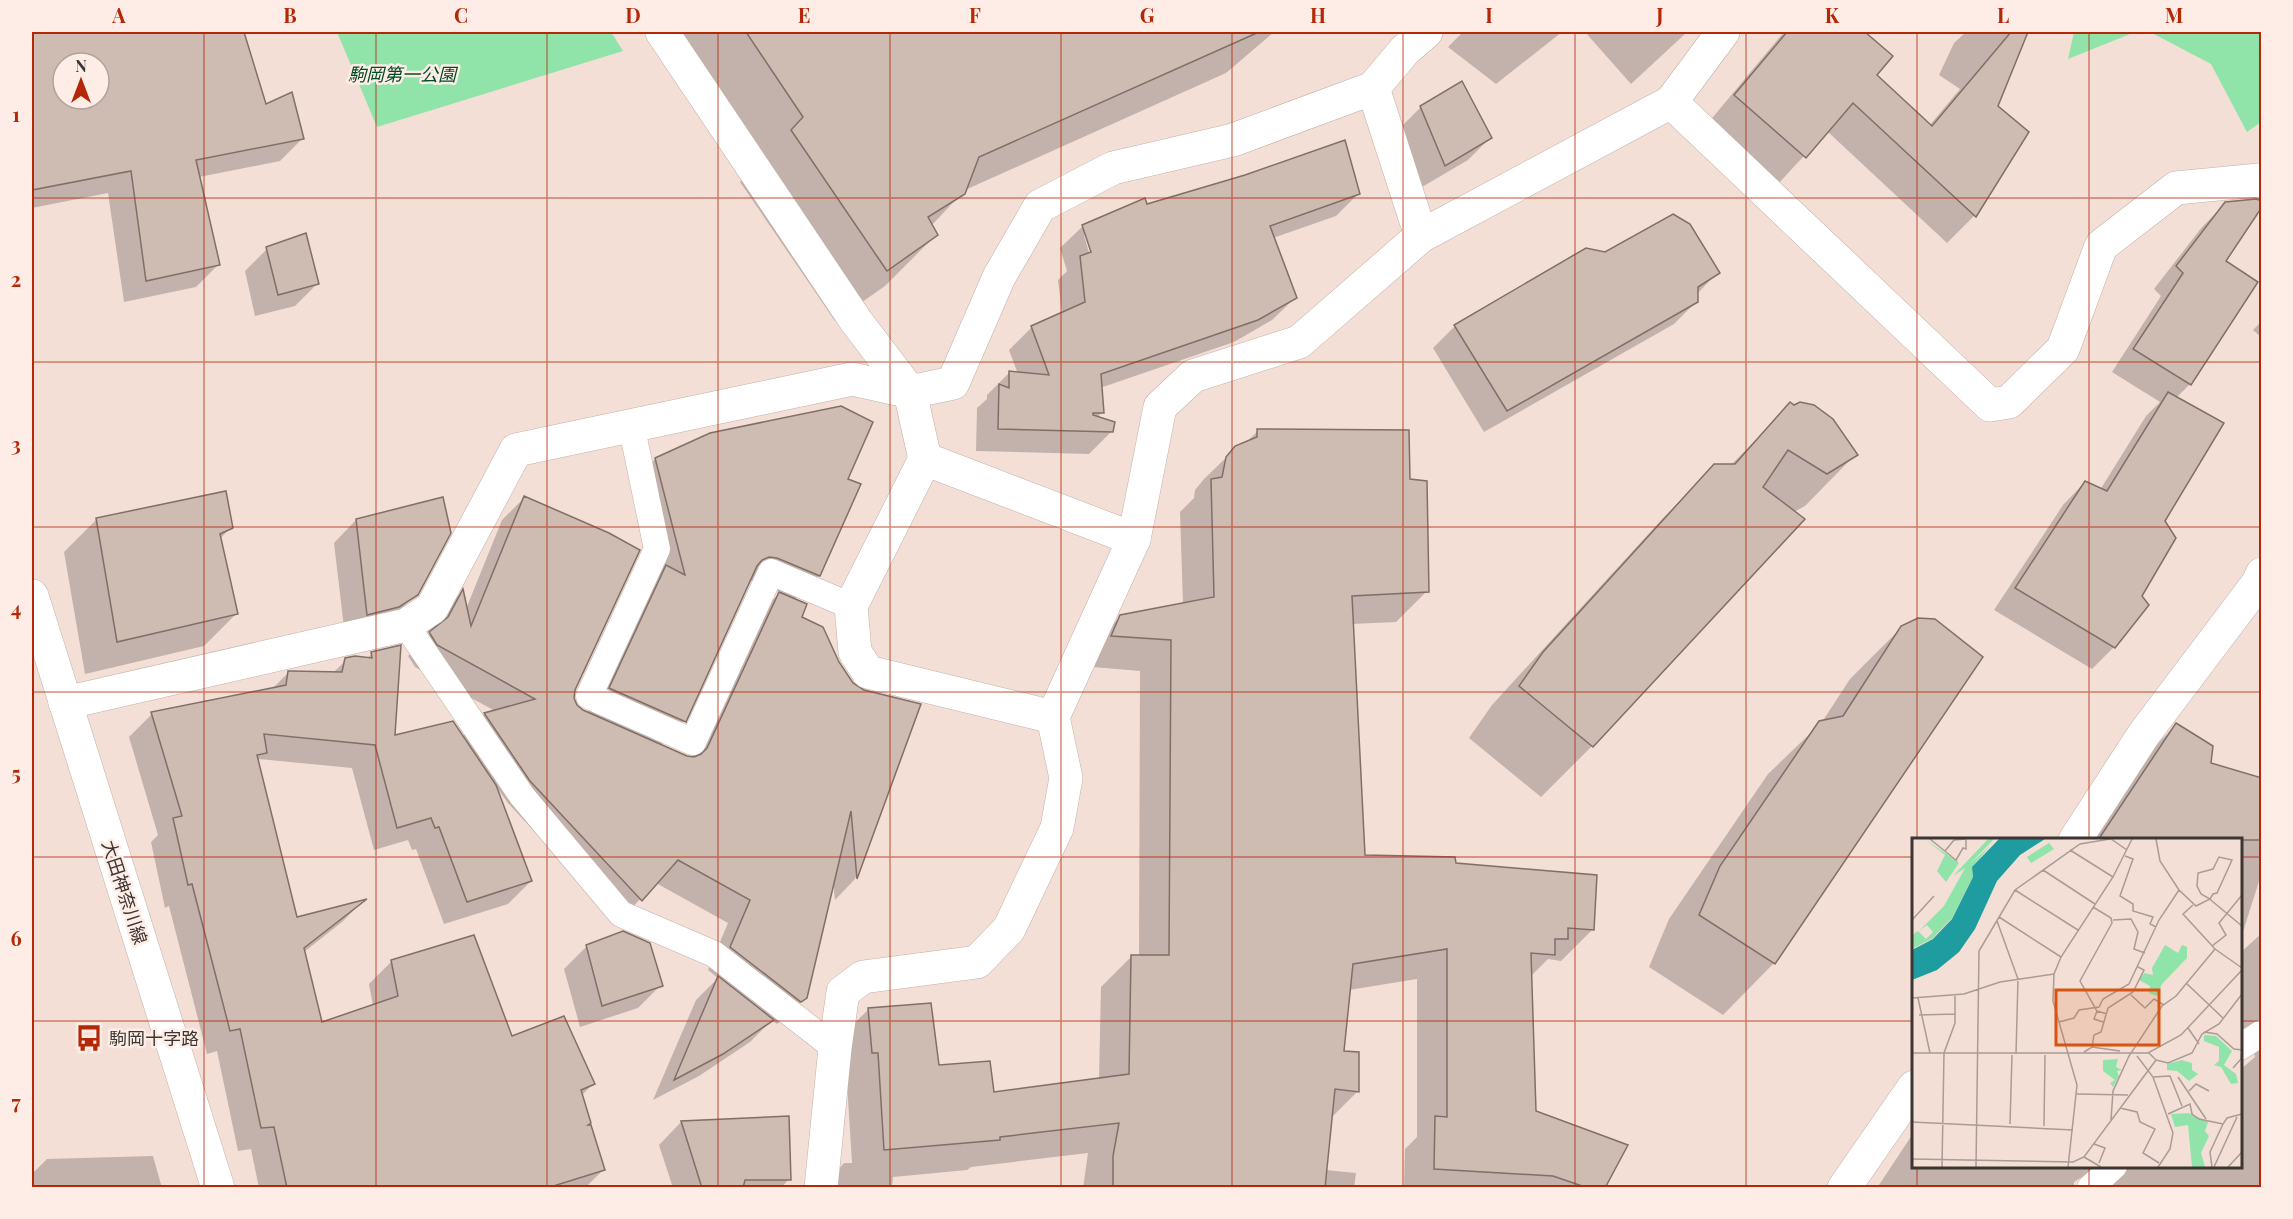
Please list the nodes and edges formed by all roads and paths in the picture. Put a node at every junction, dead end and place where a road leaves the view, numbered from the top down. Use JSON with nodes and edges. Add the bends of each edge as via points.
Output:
{"nodes":[{"id":1,"x":662,"y":32,"type":"edge"},
{"id":2,"x":1426,"y":32,"type":"edge"},
{"id":3,"x":1723,"y":32,"type":"edge"},
{"id":4,"x":1373,"y":88,"type":"junction"},
{"id":5,"x":1671,"y":102,"type":"junction"},
{"id":6,"x":2262,"y":182,"type":"edge"},
{"id":7,"x":1421,"y":236,"type":"junction"},
{"id":8,"x":910,"y":392,"type":"junction"},
{"id":9,"x":631,"y":424,"type":"junction"},
{"id":10,"x":925,"y":459,"type":"junction"},
{"id":11,"x":1134,"y":539,"type":"junction"},
{"id":12,"x":2262,"y":574,"type":"edge"},
{"id":13,"x":32,"y":596,"type":"edge"},
{"id":14,"x":850,"y":606,"type":"junction"},
{"id":15,"x":406,"y":625,"type":"junction"},
{"id":16,"x":65,"y":703,"type":"junction"},
{"id":17,"x":1053,"y":717,"type":"junction"},
{"id":18,"x":2076,"y":838,"type":"edge"},
{"id":19,"x":2262,"y":1033,"type":"edge"},
{"id":20,"x":2242,"y":1046,"type":"edge"},
{"id":21,"x":835,"y":1048,"type":"junction"},
{"id":22,"x":1912,"y":1091,"type":"edge"},
{"id":23,"x":2113,"y":1168,"type":"edge"},
{"id":24,"x":218,"y":1188,"type":"edge"},
{"id":25,"x":821,"y":1188,"type":"edge"},
{"id":26,"x":1844,"y":1188,"type":"edge"},
{"id":27,"x":2090,"y":1188,"type":"edge"}],
"edges":[{"from":1,"to":8,"type":"street","via":[[856,321]]},
{"from":2,"to":4,"type":"street"},
{"from":3,"to":5,"type":"street"},
{"from":4,"to":7,"type":"street"},
{"from":4,"to":8,"type":"street","via":[[1233,141],[1113,168],[1040,206],[999,277],[953,383]]},
{"from":5,"to":6,"type":"street","via":[[1990,405],[2010,402],[2063,349],[2102,246],[2176,188]]},
{"from":5,"to":7,"type":"street"},
{"from":7,"to":11,"type":"street","via":[[1299,342],[1193,376],[1160,407]]},
{"from":8,"to":9,"type":"street","via":[[852,379]]},
{"from":8,"to":10,"type":"street"},
{"from":9,"to":14,"type":"lane","via":[[657,549],[588,696],[693,742],[771,572]]},
{"from":9,"to":15,"type":"street","via":[[516,450],[432,608]]},
{"from":10,"to":11,"type":"street"},
{"from":10,"to":14,"type":"street"},
{"from":11,"to":17,"type":"street"},
{"from":12,"to":18,"type":"street","via":[[2144,734]]},
{"from":13,"to":16,"type":"street","name":"大田神奈川線"},
{"from":14,"to":17,"type":"street","via":[[855,652],[868,672]]},
{"from":15,"to":16,"type":"street"},
{"from":15,"to":21,"type":"lane","via":[[522,796],[621,914],[714,954]]},
{"from":16,"to":24,"type":"street","name":"大田神奈川線"},
{"from":17,"to":21,"type":"street","via":[[1066,778],[1057,828],[1009,929],[977,962],[863,977],[843,992]]},
{"from":19,"to":20,"type":"lane"},
{"from":21,"to":25,"type":"street"},
{"from":22,"to":26,"type":"street"},
{"from":23,"to":27,"type":"lane"}]}
